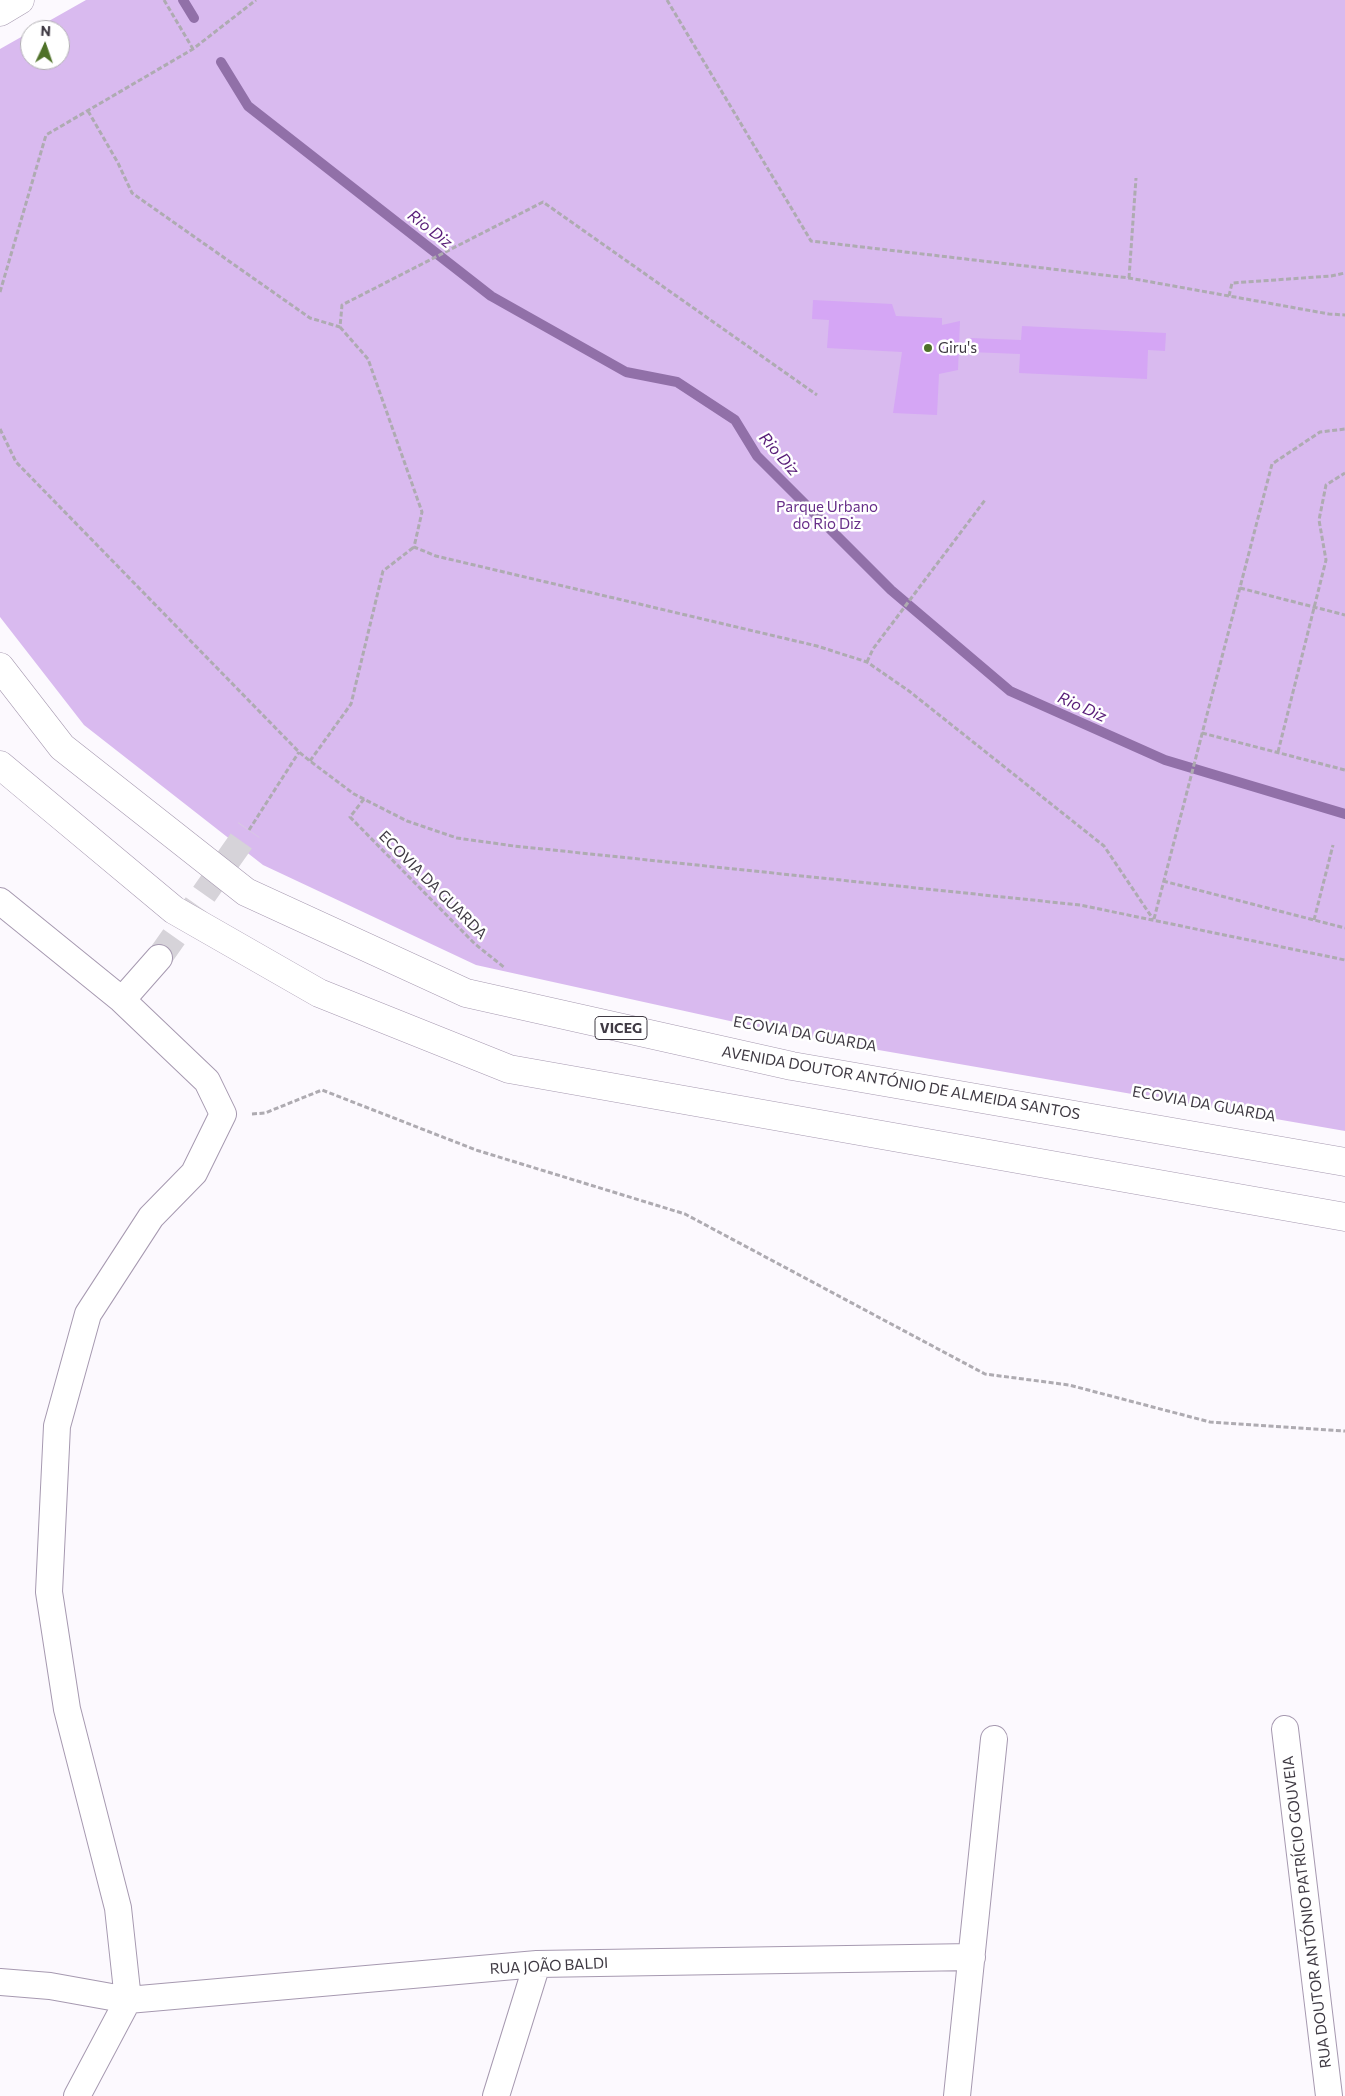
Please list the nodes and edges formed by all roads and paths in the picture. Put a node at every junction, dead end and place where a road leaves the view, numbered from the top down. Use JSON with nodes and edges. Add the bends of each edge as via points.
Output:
{"nodes":[{"id":1,"x":20,"y":0,"type":"edge"},
{"id":2,"x":164,"y":0,"type":"edge"},
{"id":3,"x":256,"y":0,"type":"edge"},
{"id":4,"x":667,"y":0,"type":"edge"},
{"id":5,"x":0,"y":12,"type":"edge"},
{"id":6,"x":192,"y":49,"type":"junction"},
{"id":7,"x":88,"y":111,"type":"junction"},
{"id":8,"x":1136,"y":178,"type":"dead end"},
{"id":9,"x":1345,"y":273,"type":"edge"},
{"id":10,"x":1129,"y":278,"type":"junction"},
{"id":11,"x":0,"y":292,"type":"edge"},
{"id":12,"x":1229,"y":296,"type":"junction"},
{"id":13,"x":1345,"y":315,"type":"edge"},
{"id":14,"x":340,"y":327,"type":"junction"},
{"id":15,"x":817,"y":395,"type":"dead end"},
{"id":16,"x":0,"y":429,"type":"edge"},
{"id":17,"x":1345,"y":429,"type":"edge"},
{"id":18,"x":1345,"y":473,"type":"edge"},
{"id":19,"x":985,"y":500,"type":"dead end"},
{"id":20,"x":414,"y":546,"type":"junction"},
{"id":21,"x":1240,"y":588,"type":"junction"},
{"id":22,"x":1315,"y":607,"type":"junction"},
{"id":23,"x":1345,"y":615,"type":"edge"},
{"id":24,"x":867,"y":662,"type":"junction"},
{"id":25,"x":0,"y":667,"type":"edge"},
{"id":26,"x":1202,"y":732,"type":"junction"},
{"id":27,"x":299,"y":752,"type":"junction"},
{"id":28,"x":1278,"y":752,"type":"junction"},
{"id":29,"x":310,"y":761,"type":"junction"},
{"id":30,"x":0,"y":765,"type":"edge"},
{"id":31,"x":1345,"y":770,"type":"edge"},
{"id":32,"x":364,"y":799,"type":"junction"},
{"id":33,"x":249,"y":830,"type":"tunnel mouth"},
{"id":34,"x":1333,"y":844,"type":"dead end"},
{"id":35,"x":1163,"y":881,"type":"junction"},
{"id":36,"x":0,"y":901,"type":"edge"},
{"id":37,"x":1154,"y":919,"type":"junction"},
{"id":38,"x":1314,"y":920,"type":"junction"},
{"id":39,"x":1345,"y":928,"type":"edge"},
{"id":40,"x":159,"y":958,"type":"tunnel mouth"},
{"id":41,"x":1345,"y":960,"type":"edge"},
{"id":42,"x":510,"y":971,"type":"dead end"},
{"id":43,"x":122,"y":1000,"type":"junction"},
{"id":44,"x":222,"y":1114,"type":"junction"},
{"id":45,"x":1345,"y":1162,"type":"edge"},
{"id":46,"x":1345,"y":1217,"type":"edge"},
{"id":47,"x":1345,"y":1431,"type":"edge"},
{"id":48,"x":1285,"y":1729,"type":"dead end"},
{"id":49,"x":994,"y":1739,"type":"dead end"},
{"id":50,"x":972,"y":1957,"type":"junction"},
{"id":51,"x":537,"y":1964,"type":"junction"},
{"id":52,"x":0,"y":1982,"type":"edge"},
{"id":53,"x":128,"y":2000,"type":"junction"},
{"id":54,"x":77,"y":2096,"type":"edge"},
{"id":55,"x":496,"y":2096,"type":"edge"},
{"id":56,"x":957,"y":2096,"type":"edge"},
{"id":57,"x":1330,"y":2096,"type":"edge"}],
"edges":[{"from":1,"to":5,"type":"main road"},
{"from":2,"to":6,"type":"path"},
{"from":3,"to":6,"type":"path"},
{"from":4,"to":10,"type":"path","via":[[811,241]]},
{"from":6,"to":7,"type":"path"},
{"from":7,"to":11,"type":"path","via":[[46,135]]},
{"from":7,"to":14,"type":"path","via":[[132,193],[310,318]]},
{"from":8,"to":10,"type":"path"},
{"from":9,"to":12,"type":"path","via":[[1232,283]]},
{"from":10,"to":12,"type":"path"},
{"from":12,"to":13,"type":"path"},
{"from":14,"to":15,"type":"path","via":[[342,305],[543,202]]},
{"from":14,"to":20,"type":"path","via":[[368,359],[422,512]]},
{"from":16,"to":27,"type":"path","via":[[16,462]]},
{"from":17,"to":21,"type":"path","via":[[1320,432],[1272,464]]},
{"from":18,"to":22,"type":"path","via":[[1326,485],[1319,520],[1326,560]]},
{"from":19,"to":24,"type":"path","via":[[873,649]]},
{"from":20,"to":24,"type":"path","via":[[436,556],[816,646]]},
{"from":20,"to":29,"type":"path","via":[[383,571],[351,704]]},
{"from":21,"to":22,"type":"path"},
{"from":21,"to":26,"type":"path"},
{"from":22,"to":23,"type":"path"},
{"from":22,"to":28,"type":"path"},
{"from":24,"to":37,"type":"path","via":[[910,691],[1104,846]]},
{"from":25,"to":45,"type":"main road","name":"AVENIDA DOUTOR ANTÓNIO DE ALMEIDA SANTOS","number":"VICEG","via":[[62,747],[246,892],[466,994],[792,1066]]},
{"from":26,"to":28,"type":"path"},
{"from":26,"to":35,"type":"path"},
{"from":27,"to":29,"type":"path"},
{"from":27,"to":33,"type":"path"},
{"from":28,"to":31,"type":"path"},
{"from":29,"to":32,"type":"path"},
{"from":30,"to":46,"type":"main road","via":[[174,910],[319,993],[509,1069]]},
{"from":32,"to":37,"type":"path","via":[[407,821],[457,838],[1080,905]]},
{"from":32,"to":42,"type":"path","name":"ECOVIA DA GUARDA","via":[[350,817],[475,944]]},
{"from":34,"to":38,"type":"path"},
{"from":35,"to":37,"type":"path"},
{"from":35,"to":38,"type":"path"},
{"from":36,"to":43,"type":"street"},
{"from":37,"to":41,"type":"path"},
{"from":38,"to":39,"type":"path"},
{"from":40,"to":43,"type":"street"},
{"from":43,"to":44,"type":"street","via":[[207,1081]]},
{"from":44,"to":47,"type":"path","via":[[265,1114],[322,1090],[476,1150],[685,1214],[985,1374],[1069,1385],[1210,1422]]},
{"from":44,"to":53,"type":"street","via":[[194,1173],[151,1217],[88,1314],[56,1426],[49,1592],[67,1709],[118,1908]]},
{"from":48,"to":57,"type":"street","name":"RUA DOUTOR ANTÓNIO PATRÍCIO GOUVEIA"},
{"from":49,"to":50,"type":"street"},
{"from":50,"to":51,"type":"street","name":"RUA JOÃO BALDI"},
{"from":50,"to":56,"type":"street"},
{"from":51,"to":53,"type":"street","name":"RUA JOÃO BALDI"},
{"from":51,"to":55,"type":"street"},
{"from":52,"to":53,"type":"street","name":"RUA JOÃO BALDI","via":[[50,1986]]},
{"from":53,"to":54,"type":"street"}]}
